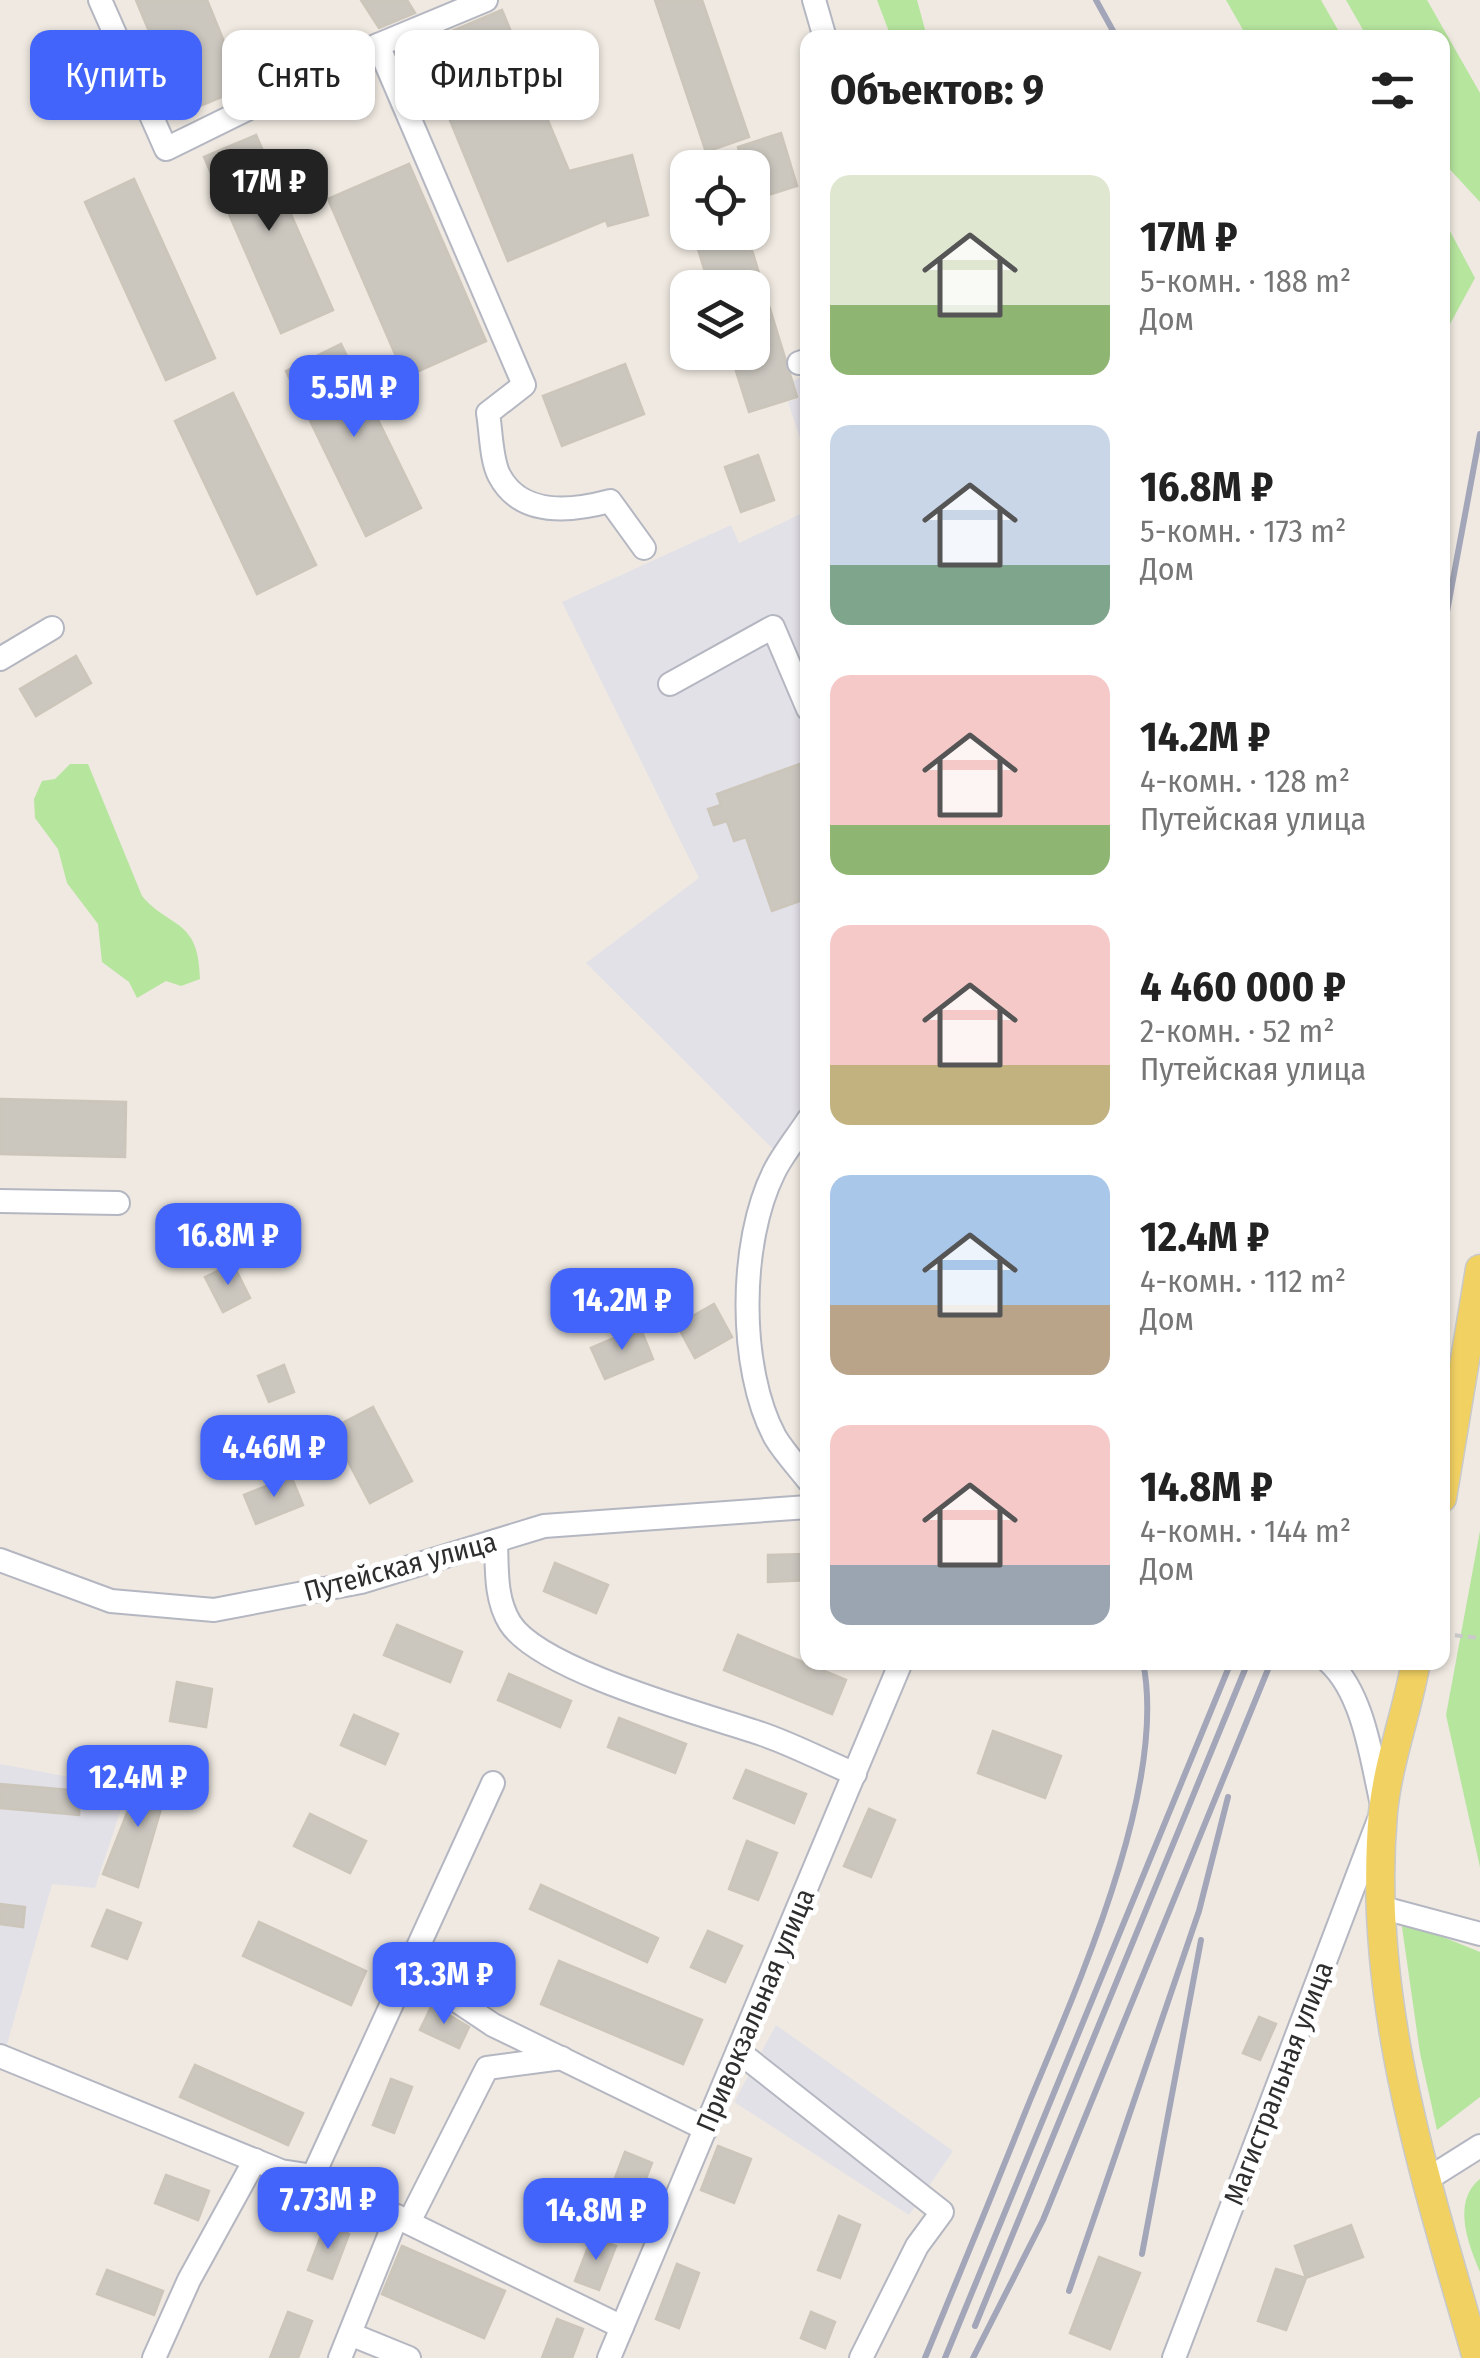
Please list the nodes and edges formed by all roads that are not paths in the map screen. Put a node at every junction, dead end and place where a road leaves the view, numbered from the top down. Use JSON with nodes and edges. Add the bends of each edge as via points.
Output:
{"nodes":[{"id":1,"x":100,"y":0,"type":"edge"},
{"id":2,"x":486,"y":0,"type":"edge"},
{"id":3,"x":814,"y":0,"type":"edge"},
{"id":4,"x":823,"y":30,"type":"edge"},
{"id":5,"x":378,"y":45,"type":"junction"},
{"id":6,"x":644,"y":548,"type":"dead end"},
{"id":7,"x":52,"y":628,"type":"dead end"},
{"id":8,"x":0,"y":659,"type":"edge"},
{"id":9,"x":670,"y":684,"type":"dead end"},
{"id":10,"x":800,"y":691,"type":"edge"},
{"id":11,"x":800,"y":1132,"type":"edge"},
{"id":12,"x":0,"y":1201,"type":"edge"},
{"id":13,"x":118,"y":1203,"type":"dead end"},
{"id":14,"x":1480,"y":1269,"type":"edge"},
{"id":15,"x":1450,"y":1450,"type":"edge"},
{"id":16,"x":800,"y":1469,"type":"edge"},
{"id":17,"x":800,"y":1507,"type":"edge"},
{"id":18,"x":496,"y":1541,"type":"junction"},
{"id":19,"x":0,"y":1560,"type":"edge"},
{"id":20,"x":898,"y":1670,"type":"edge"},
{"id":21,"x":1337,"y":1670,"type":"edge"},
{"id":22,"x":1414,"y":1670,"type":"edge"},
{"id":23,"x":854,"y":1774,"type":"junction"},
{"id":24,"x":493,"y":1782,"type":"dead end"},
{"id":25,"x":1383,"y":1809,"type":"junction"},
{"id":26,"x":1380,"y":1907,"type":"junction"},
{"id":27,"x":1480,"y":1934,"type":"edge"},
{"id":28,"x":408,"y":1968,"type":"junction"},
{"id":29,"x":738,"y":2052,"type":"junction"},
{"id":30,"x":0,"y":2056,"type":"edge"},
{"id":31,"x":562,"y":2058,"type":"junction"},
{"id":32,"x":706,"y":2129,"type":"junction"},
{"id":33,"x":1480,"y":2146,"type":"edge"},
{"id":34,"x":255,"y":2160,"type":"junction"},
{"id":35,"x":313,"y":2176,"type":"junction"},
{"id":36,"x":1426,"y":2180,"type":"junction"},
{"id":37,"x":403,"y":2219,"type":"junction"},
{"id":38,"x":622,"y":2327,"type":"junction"},
{"id":39,"x":350,"y":2334,"type":"junction"},
{"id":40,"x":154,"y":2358,"type":"edge"},
{"id":41,"x":340,"y":2358,"type":"edge"},
{"id":42,"x":409,"y":2358,"type":"edge"},
{"id":43,"x":609,"y":2358,"type":"edge"},
{"id":44,"x":862,"y":2358,"type":"edge"},
{"id":45,"x":1174,"y":2358,"type":"edge"},
{"id":46,"x":1477,"y":2358,"type":"edge"}],
"edges":[{"from":1,"to":5,"type":"street","via":[[166,149]]},
{"from":2,"to":5,"type":"street"},
{"from":3,"to":4,"type":"street"},
{"from":5,"to":6,"type":"street","via":[[524,385],[488,413],[499,475],[528,503],[570,512],[610,501]]},
{"from":7,"to":8,"type":"street"},
{"from":9,"to":10,"type":"street","via":[[772,627]]},
{"from":11,"to":16,"type":"street","via":[[773,1174],[760,1213],[746,1311],[775,1436]]},
{"from":12,"to":13,"type":"street"},
{"from":14,"to":15,"type":"main road"},
{"from":17,"to":18,"type":"street","name":"Путейская улица","via":[[544,1526]]},
{"from":18,"to":19,"type":"street","name":"Путейская улица","via":[[361,1582],[214,1610],[111,1600]]},
{"from":18,"to":23,"type":"street","via":[[499,1598],[511,1626],[534,1646]]},
{"from":20,"to":23,"type":"street","name":"Привокзальная улица"},
{"from":21,"to":25,"type":"street","via":[[1360,1716]]},
{"from":22,"to":25,"type":"main road"},
{"from":23,"to":29,"type":"street","name":"Привокзальная улица"},
{"from":24,"to":28,"type":"street"},
{"from":25,"to":26,"type":"main road"},
{"from":25,"to":45,"type":"street","name":"Магистральная улица"},
{"from":26,"to":27,"type":"street"},
{"from":26,"to":36,"type":"main road","via":[[1388,2000]]},
{"from":28,"to":31,"type":"street","via":[[494,2025]]},
{"from":28,"to":35,"type":"street"},
{"from":29,"to":32,"type":"street","name":"Привокзальная улица"},
{"from":29,"to":44,"type":"street","via":[[942,2212],[917,2246]]},
{"from":30,"to":34,"type":"street"},
{"from":31,"to":32,"type":"street"},
{"from":31,"to":37,"type":"street","via":[[487,2068]]},
{"from":32,"to":38,"type":"street","name":"Привокзальная улица"},
{"from":33,"to":36,"type":"street"},
{"from":34,"to":35,"type":"street"},
{"from":34,"to":40,"type":"street"},
{"from":35,"to":37,"type":"street"},
{"from":36,"to":46,"type":"main road"},
{"from":37,"to":38,"type":"street"},
{"from":37,"to":39,"type":"street"},
{"from":38,"to":43,"type":"street","name":"Привокзальная улица"},
{"from":39,"to":41,"type":"street"},
{"from":39,"to":42,"type":"street"}]}
